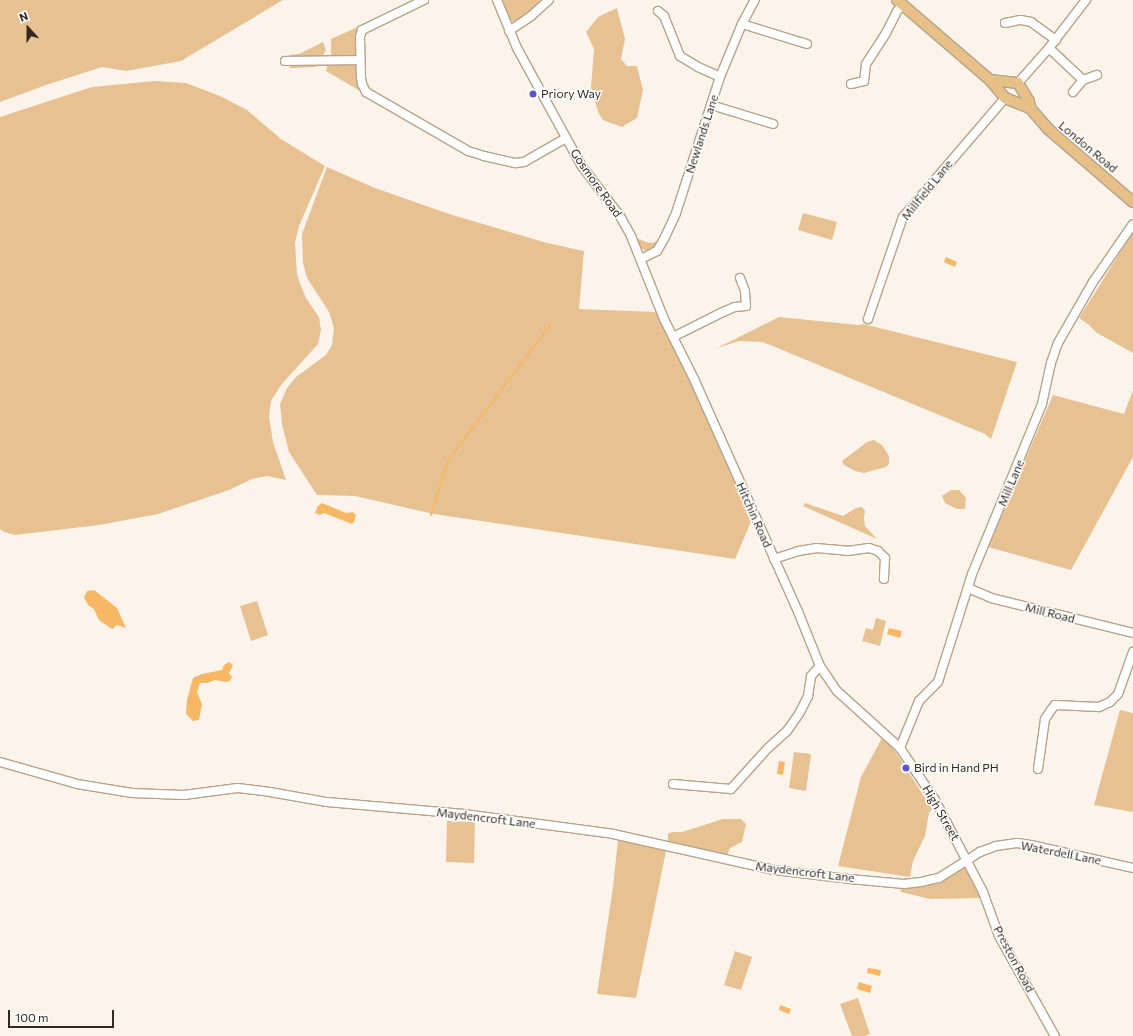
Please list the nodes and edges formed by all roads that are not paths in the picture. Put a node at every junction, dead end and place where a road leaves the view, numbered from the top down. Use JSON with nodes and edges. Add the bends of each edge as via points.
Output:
{"nodes":[{"id":1,"x":424,"y":0,"type":"edge"},
{"id":2,"x":497,"y":0,"type":"edge"},
{"id":3,"x":549,"y":0,"type":"edge"},
{"id":4,"x":755,"y":0,"type":"edge"},
{"id":5,"x":1086,"y":0,"type":"edge"},
{"id":6,"x":900,"y":2,"type":"edge"},
{"id":7,"x":658,"y":11,"type":"dead end"},
{"id":8,"x":1005,"y":22,"type":"dead end"},
{"id":9,"x":742,"y":24,"type":"junction"},
{"id":10,"x":509,"y":31,"type":"junction"},
{"id":11,"x":1056,"y":40,"type":"junction"},
{"id":12,"x":807,"y":44,"type":"dead end"},
{"id":13,"x":1049,"y":48,"type":"junction"},
{"id":14,"x":360,"y":60,"type":"junction"},
{"id":15,"x":285,"y":61,"type":"dead end"},
{"id":16,"x":1097,"y":75,"type":"dead end"},
{"id":17,"x":720,"y":77,"type":"junction"},
{"id":18,"x":990,"y":80,"type":"junction"},
{"id":19,"x":1083,"y":80,"type":"junction"},
{"id":20,"x":1007,"y":83,"type":"junction"},
{"id":21,"x":851,"y":84,"type":"dead end"},
{"id":22,"x":1020,"y":87,"type":"junction"},
{"id":23,"x":1073,"y":92,"type":"dead end"},
{"id":24,"x":1007,"y":97,"type":"junction"},
{"id":25,"x":711,"y":105,"type":"junction"},
{"id":26,"x":1030,"y":108,"type":"junction"},
{"id":27,"x":773,"y":124,"type":"dead end"},
{"id":28,"x":566,"y":138,"type":"junction"},
{"id":29,"x":1133,"y":202,"type":"edge"},
{"id":30,"x":1133,"y":224,"type":"edge"},
{"id":31,"x":641,"y":259,"type":"junction"},
{"id":32,"x":740,"y":278,"type":"dead end"},
{"id":33,"x":868,"y":319,"type":"dead end"},
{"id":34,"x":673,"y":337,"type":"junction"},
{"id":35,"x":774,"y":559,"type":"junction"},
{"id":36,"x":884,"y":579,"type":"dead end"},
{"id":37,"x":968,"y":588,"type":"junction"},
{"id":38,"x":1133,"y":633,"type":"edge"},
{"id":39,"x":1133,"y":652,"type":"edge"},
{"id":40,"x":820,"y":666,"type":"junction"},
{"id":41,"x":900,"y":748,"type":"junction"},
{"id":42,"x":0,"y":762,"type":"edge"},
{"id":43,"x":1038,"y":769,"type":"dead end"},
{"id":44,"x":674,"y":784,"type":"dead end"},
{"id":45,"x":967,"y":859,"type":"junction"},
{"id":46,"x":1133,"y":868,"type":"edge"},
{"id":47,"x":1055,"y":1036,"type":"edge"}],
"edges":[{"from":1,"to":14,"type":"street","via":[[362,30]]},
{"from":2,"to":10,"type":"street","name":"Gosmore Road"},
{"from":3,"to":10,"type":"street"},
{"from":4,"to":9,"type":"street","name":"Newlands Lane"},
{"from":5,"to":11,"type":"street"},
{"from":6,"to":18,"type":"main road","name":"London Road"},
{"from":6,"to":21,"type":"street","via":[[886,33],[866,64],[864,81]]},
{"from":7,"to":17,"type":"street","via":[[664,16],[680,56]]},
{"from":8,"to":11,"type":"street","via":[[1031,22]]},
{"from":9,"to":12,"type":"street"},
{"from":9,"to":17,"type":"street","name":"Newlands Lane"},
{"from":10,"to":28,"type":"street","name":"Gosmore Road"},
{"from":11,"to":13,"type":"street"},
{"from":13,"to":19,"type":"street"},
{"from":13,"to":22,"type":"street"},
{"from":14,"to":15,"type":"street"},
{"from":14,"to":28,"type":"street","via":[[362,84],[366,92],[468,150],[520,163]]},
{"from":16,"to":19,"type":"street"},
{"from":17,"to":25,"type":"street","name":"Newlands Lane"},
{"from":18,"to":20,"type":"main road"},
{"from":18,"to":24,"type":"main road","name":"London Road"},
{"from":19,"to":23,"type":"street"},
{"from":20,"to":22,"type":"main road","via":[[1010,81]]},
{"from":20,"to":24,"type":"main road","via":[[1004,86]]},
{"from":22,"to":24,"type":"main road","via":[[1019,98]]},
{"from":22,"to":26,"type":"main road","name":"London Road","via":[[1029,101]]},
{"from":24,"to":26,"type":"main road","name":"London Road"},
{"from":24,"to":33,"type":"street","name":"Millfield Lane","via":[[903,217]]},
{"from":25,"to":27,"type":"street"},
{"from":25,"to":31,"type":"street","name":"Newlands Lane","via":[[676,213],[657,251]]},
{"from":26,"to":29,"type":"main road","name":"London Road","via":[[1048,129]]},
{"from":28,"to":31,"type":"street","name":"Gosmore Road","via":[[590,178],[626,227]]},
{"from":30,"to":37,"type":"street","name":"Mill Lane","via":[[1093,282],[1058,343],[1042,404]]},
{"from":31,"to":34,"type":"street","name":"Hitchin Road"},
{"from":32,"to":34,"type":"street","via":[[745,291],[746,306],[731,308]]},
{"from":34,"to":35,"type":"street","name":"Hitchin Road"},
{"from":35,"to":36,"type":"street","via":[[816,548],[848,551],[869,548],[878,551],[885,558]]},
{"from":35,"to":40,"type":"street","name":"Hitchin Road"},
{"from":37,"to":38,"type":"street","name":"Mill Road","via":[[990,598]]},
{"from":37,"to":41,"type":"street","name":"Mill Lane","via":[[938,682],[919,701]]},
{"from":39,"to":43,"type":"street","via":[[1118,694],[1110,702],[1099,707],[1055,706],[1051,710],[1045,719]]},
{"from":40,"to":41,"type":"street","name":"Hitchin Road","via":[[837,691]]},
{"from":40,"to":44,"type":"street","via":[[811,676],[808,696],[787,731],[768,748],[732,789]]},
{"from":41,"to":45,"type":"street","name":"High Street","via":[[935,800]]},
{"from":42,"to":45,"type":"street","name":"Maydencroft Lane","via":[[77,784],[132,793],[184,795],[238,788],[327,802],[464,814],[613,834],[774,870],[850,879],[904,884],[921,882],[939,878]]},
{"from":45,"to":46,"type":"street","name":"Waterdell Lane","via":[[996,846],[1017,844],[1038,846]]},
{"from":45,"to":47,"type":"street","name":"Preston Road","via":[[983,892],[999,936]]}]}
